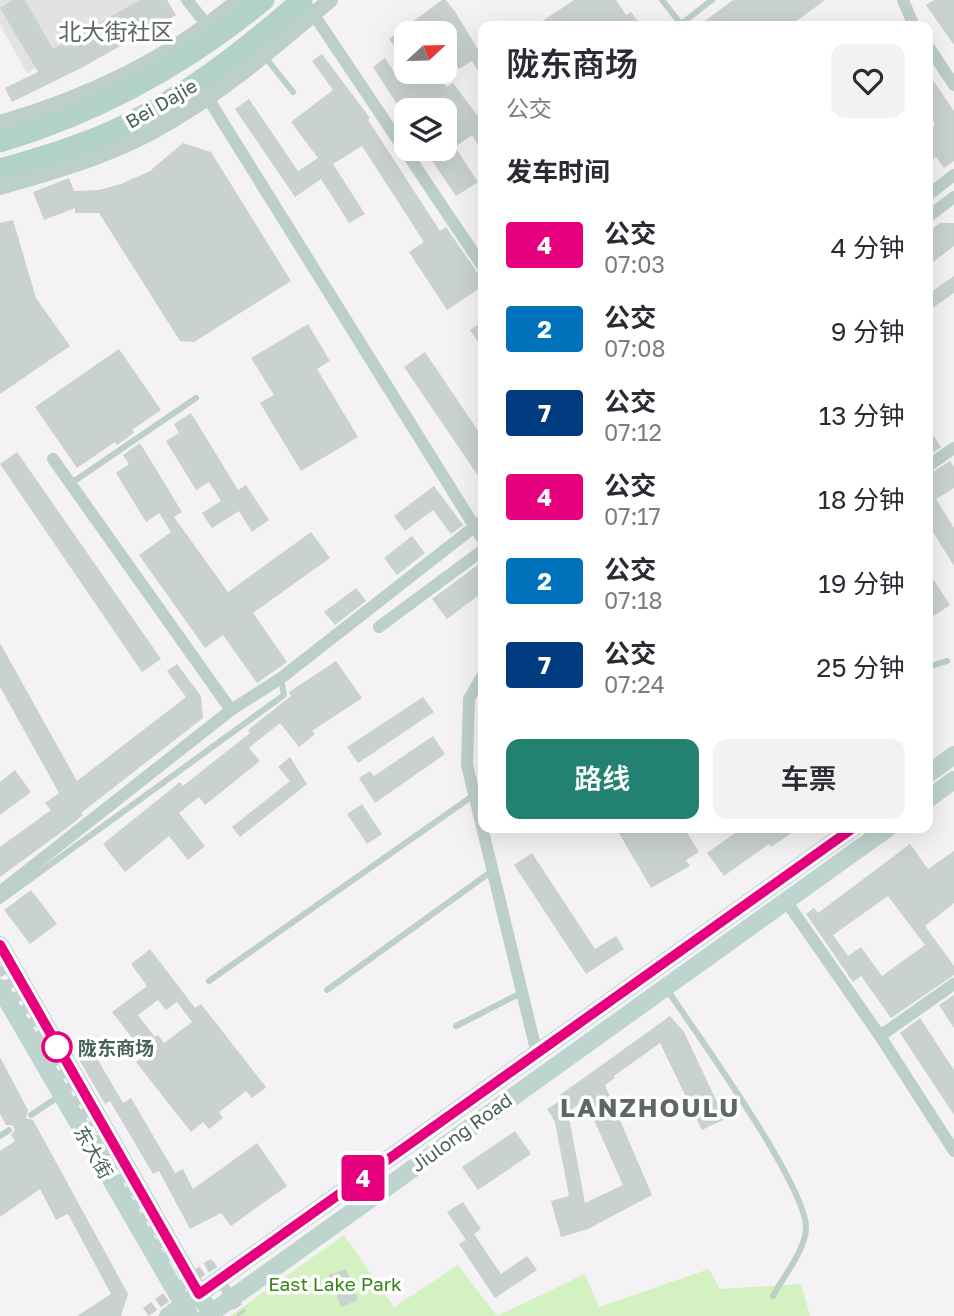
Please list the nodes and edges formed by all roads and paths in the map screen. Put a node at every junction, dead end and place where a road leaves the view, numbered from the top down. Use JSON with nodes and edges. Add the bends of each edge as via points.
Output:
{"nodes":[{"id":1,"x":187,"y":0,"type":"edge"},
{"id":2,"x":239,"y":0,"type":"edge"},
{"id":3,"x":264,"y":0,"type":"edge"},
{"id":4,"x":330,"y":0,"type":"edge"},
{"id":5,"x":662,"y":0,"type":"edge"},
{"id":6,"x":712,"y":0,"type":"edge"},
{"id":7,"x":904,"y":0,"type":"edge"},
{"id":8,"x":306,"y":5,"type":"edge"},
{"id":9,"x":679,"y":21,"type":"edge"},
{"id":10,"x":685,"y":21,"type":"edge"},
{"id":11,"x":912,"y":21,"type":"edge"},
{"id":12,"x":213,"y":31,"type":"junction"},
{"id":13,"x":259,"y":49,"type":"junction"},
{"id":14,"x":933,"y":54,"type":"edge"},
{"id":15,"x":954,"y":85,"type":"edge"},
{"id":16,"x":203,"y":91,"type":"junction"},
{"id":17,"x":293,"y":92,"type":"dead end"},
{"id":18,"x":0,"y":124,"type":"edge"},
{"id":19,"x":0,"y":142,"type":"edge"},
{"id":20,"x":0,"y":169,"type":"edge"},
{"id":21,"x":954,"y":175,"type":"edge"},
{"id":22,"x":0,"y":187,"type":"edge"},
{"id":23,"x":933,"y":191,"type":"edge"},
{"id":24,"x":933,"y":194,"type":"edge"},
{"id":25,"x":952,"y":202,"type":"edge"},
{"id":26,"x":933,"y":214,"type":"edge"},
{"id":27,"x":478,"y":260,"type":"edge"},
{"id":28,"x":196,"y":398,"type":"dead end"},
{"id":29,"x":954,"y":448,"type":"edge"},
{"id":30,"x":53,"y":459,"type":"dead end"},
{"id":31,"x":933,"y":463,"type":"edge"},
{"id":32,"x":70,"y":484,"type":"junction"},
{"id":33,"x":478,"y":524,"type":"edge"},
{"id":34,"x":478,"y":554,"type":"edge"},
{"id":35,"x":379,"y":627,"type":"dead end"},
{"id":36,"x":947,"y":661,"type":"dead end"},
{"id":37,"x":933,"y":665,"type":"edge"},
{"id":38,"x":281,"y":678,"type":"junction"},
{"id":39,"x":478,"y":684,"type":"edge"},
{"id":40,"x":231,"y":710,"type":"junction"},
{"id":41,"x":954,"y":755,"type":"edge"},
{"id":42,"x":933,"y":770,"type":"edge"},
{"id":43,"x":954,"y":780,"type":"edge"},
{"id":44,"x":474,"y":795,"type":"junction"},
{"id":45,"x":933,"y":795,"type":"edge"},
{"id":46,"x":478,"y":812,"type":"edge"},
{"id":47,"x":483,"y":833,"type":"edge"},
{"id":48,"x":846,"y":833,"type":"edge"},
{"id":49,"x":881,"y":833,"type":"edge"},
{"id":50,"x":492,"y":871,"type":"junction"},
{"id":51,"x":0,"y":892,"type":"edge"},
{"id":52,"x":0,"y":901,"type":"edge"},
{"id":53,"x":786,"y":901,"type":"junction"},
{"id":54,"x":0,"y":945,"type":"edge"},
{"id":55,"x":209,"y":981,"type":"dead end"},
{"id":56,"x":954,"y":984,"type":"edge"},
{"id":57,"x":664,"y":985,"type":"junction"},
{"id":58,"x":0,"y":988,"type":"edge"},
{"id":59,"x":327,"y":990,"type":"dead end"},
{"id":60,"x":521,"y":993,"type":"junction"},
{"id":61,"x":456,"y":1026,"type":"dead end"},
{"id":62,"x":880,"y":1036,"type":"junction"},
{"id":63,"x":537,"y":1054,"type":"junction"},
{"id":64,"x":61,"y":1095,"type":"junction"},
{"id":65,"x":30,"y":1115,"type":"dead end"},
{"id":66,"x":9,"y":1130,"type":"dead end"},
{"id":67,"x":0,"y":1136,"type":"edge"},
{"id":68,"x":954,"y":1151,"type":"edge"},
{"id":69,"x":199,"y":1294,"type":"junction"},
{"id":70,"x":773,"y":1296,"type":"dead end"},
{"id":71,"x":187,"y":1310,"type":"edge"},
{"id":72,"x":209,"y":1315,"type":"edge"},
{"id":73,"x":168,"y":1316,"type":"edge"}],
"edges":[{"from":1,"to":12,"type":"street"},
{"from":2,"to":12,"type":"street"},
{"from":3,"to":12,"type":"main road","name":"Bei Dajie"},
{"from":4,"to":8,"type":"street"},
{"from":5,"to":9,"type":"lane"},
{"from":6,"to":10,"type":"lane"},
{"from":7,"to":11,"type":"street"},
{"from":8,"to":13,"type":"main road","name":"Bei Dajie"},
{"from":8,"to":27,"type":"street"},
{"from":12,"to":18,"type":"street","via":[[100,87]]},
{"from":12,"to":19,"type":"main road","name":"Bei Dajie","via":[[157,77],[111,101]]},
{"from":13,"to":16,"type":"main road","name":"Bei Dajie"},
{"from":13,"to":17,"type":"lane"},
{"from":14,"to":15,"type":"street"},
{"from":16,"to":20,"type":"main road","name":"Bei Dajie","via":[[111,132]]},
{"from":16,"to":22,"type":"street","via":[[148,134],[92,158]]},
{"from":16,"to":33,"type":"street"},
{"from":21,"to":23,"type":"street"},
{"from":24,"to":25,"type":"street"},
{"from":25,"to":26,"type":"street"},
{"from":28,"to":32,"type":"lane"},
{"from":29,"to":31,"type":"street"},
{"from":30,"to":32,"type":"street"},
{"from":32,"to":40,"type":"street"},
{"from":33,"to":38,"type":"street"},
{"from":34,"to":35,"type":"street"},
{"from":36,"to":37,"type":"lane"},
{"from":38,"to":40,"type":"street"},
{"from":38,"to":52,"type":"lane","via":[[284,695]]},
{"from":39,"to":44,"type":"street","via":[[469,699],[467,721],[467,765]]},
{"from":40,"to":51,"type":"street"},
{"from":41,"to":42,"type":"main road"},
{"from":43,"to":45,"type":"main road"},
{"from":44,"to":46,"type":"street"},
{"from":44,"to":55,"type":"lane"},
{"from":47,"to":50,"type":"street"},
{"from":48,"to":63,"type":"main road","name":"Jiulong Road"},
{"from":49,"to":53,"type":"main road","name":"Jiulong Road"},
{"from":50,"to":59,"type":"lane"},
{"from":50,"to":60,"type":"street"},
{"from":53,"to":57,"type":"main road","name":"Jiulong Road"},
{"from":53,"to":62,"type":"street"},
{"from":54,"to":69,"type":"main road","name":"东大街"},
{"from":56,"to":62,"type":"street"},
{"from":57,"to":70,"type":"lane","via":[[779,1162],[802,1208],[804,1239]]},
{"from":57,"to":72,"type":"main road","name":"Jiulong Road"},
{"from":58,"to":64,"type":"main road","name":"东大街"},
{"from":60,"to":61,"type":"lane"},
{"from":60,"to":63,"type":"street"},
{"from":62,"to":68,"type":"street"},
{"from":63,"to":69,"type":"main road","name":"Jiulong Road"},
{"from":64,"to":65,"type":"lane"},
{"from":64,"to":71,"type":"main road","name":"东大街"},
{"from":66,"to":67,"type":"lane"},
{"from":69,"to":71,"type":"main road","name":"Jiulong Road"},
{"from":69,"to":72,"type":"main road","name":"东大街"},
{"from":71,"to":73,"type":"main road","name":"Jiulong Road"}]}
